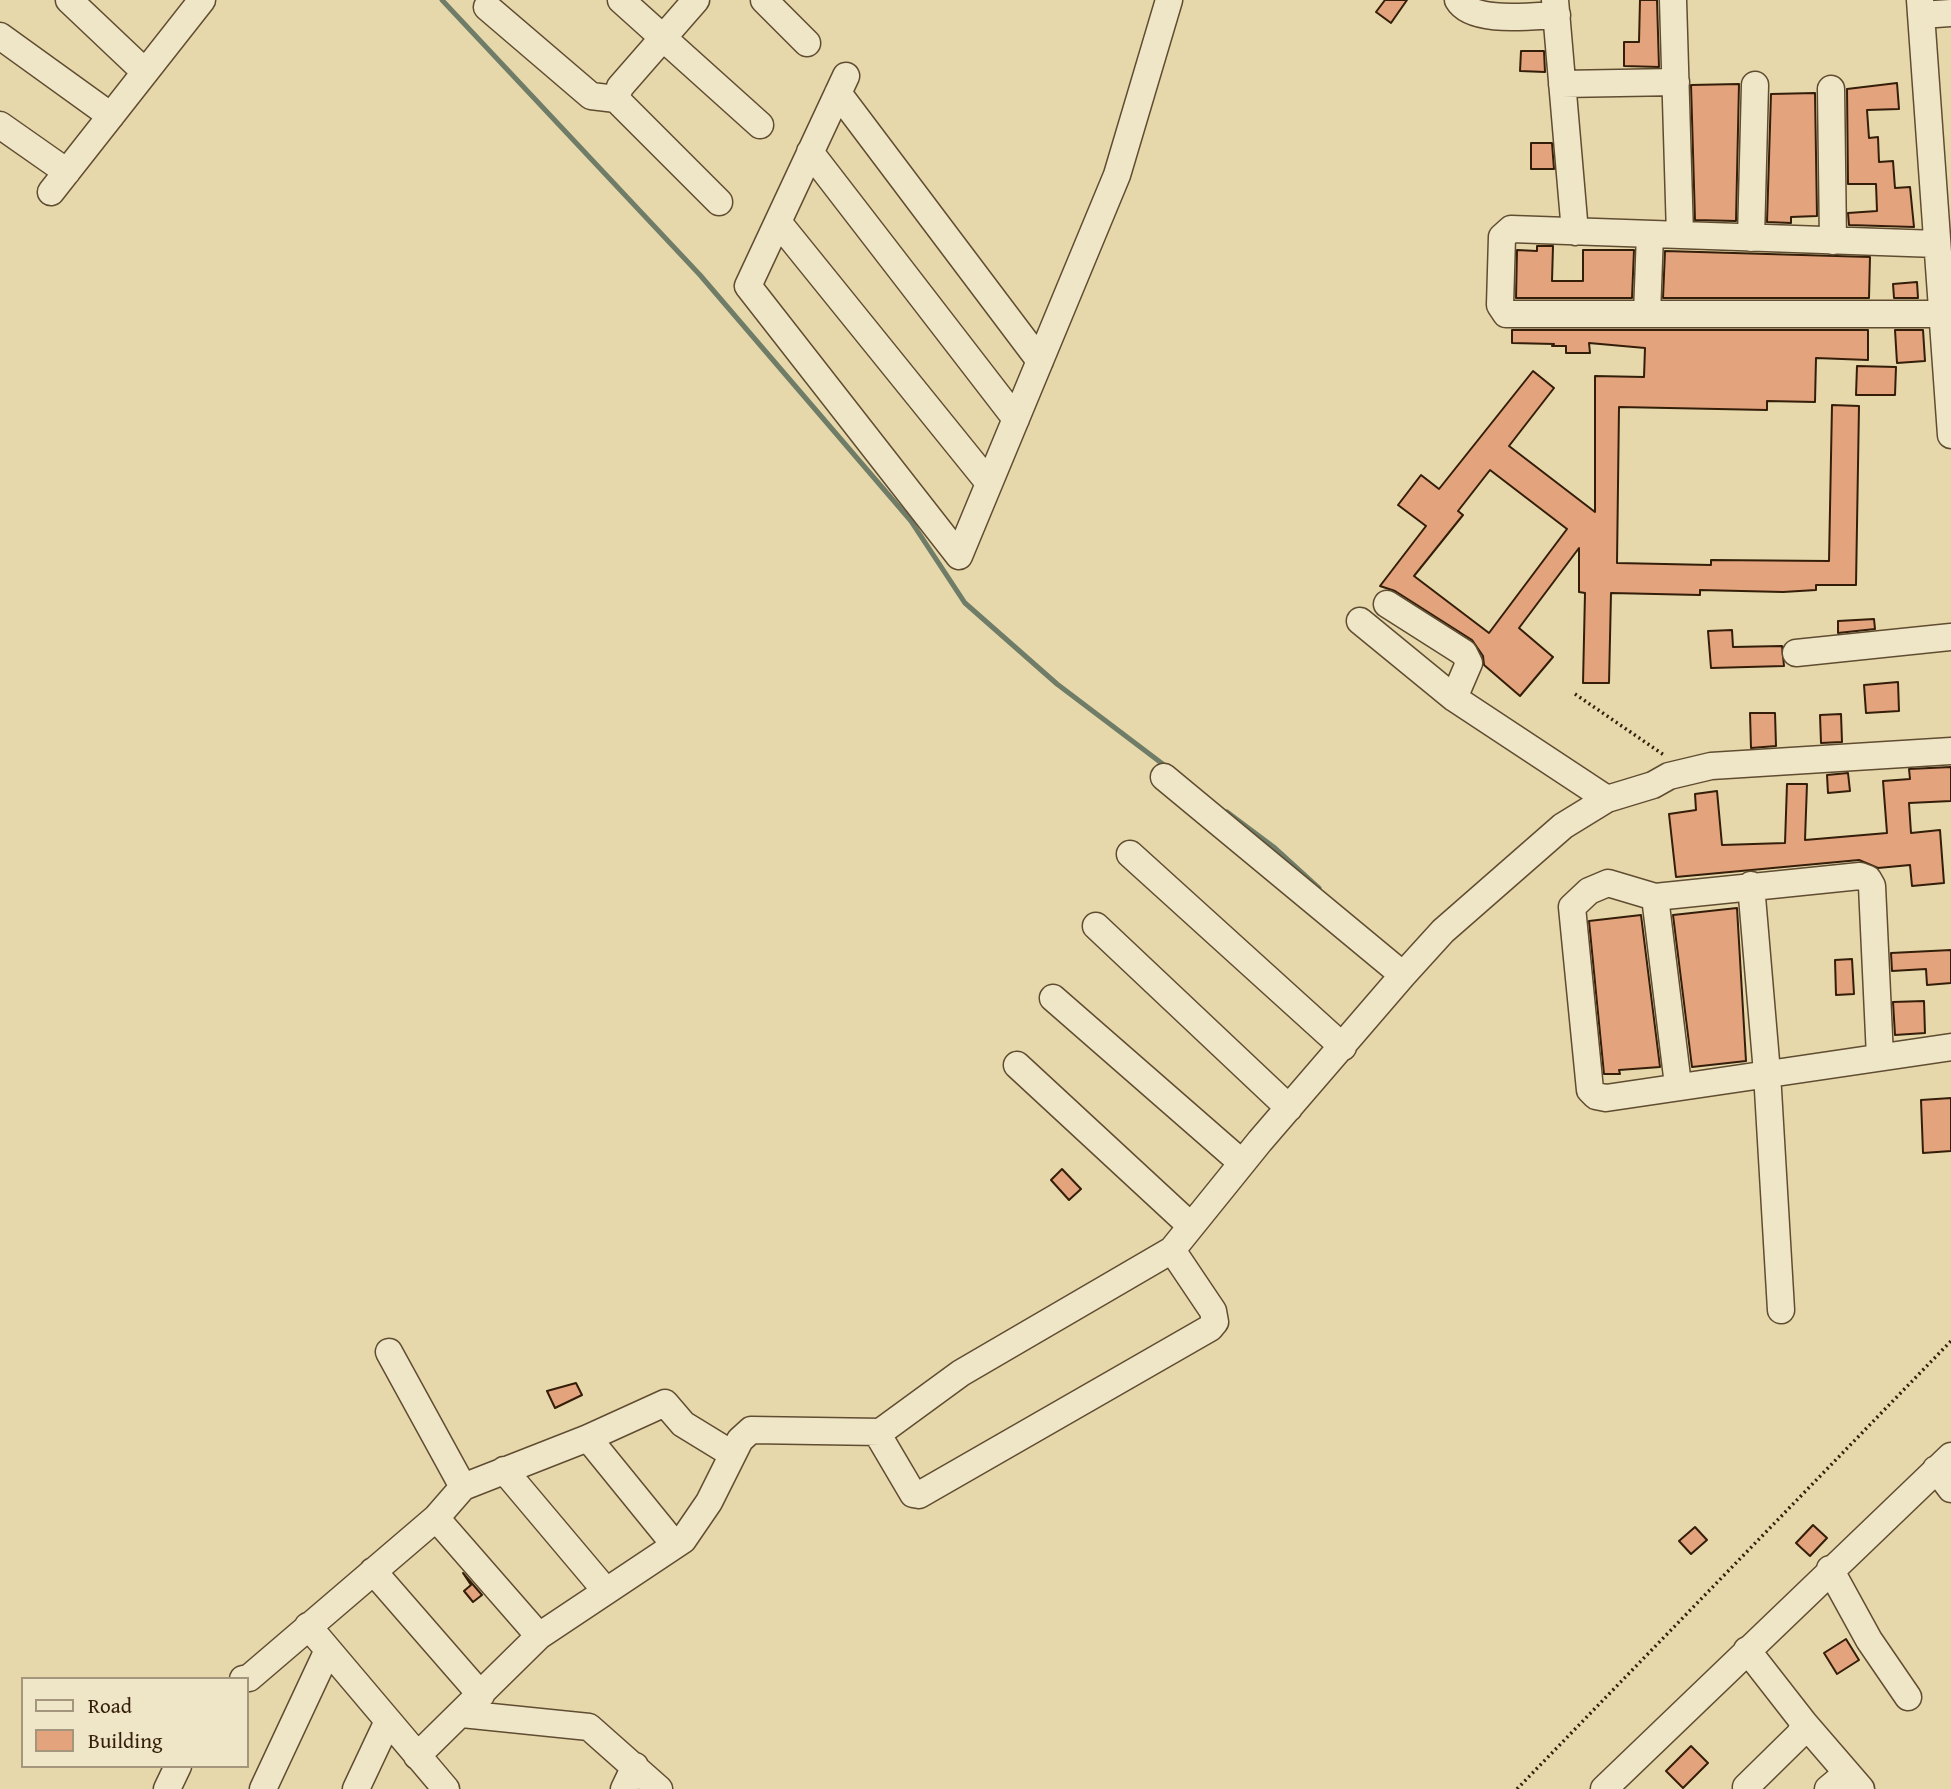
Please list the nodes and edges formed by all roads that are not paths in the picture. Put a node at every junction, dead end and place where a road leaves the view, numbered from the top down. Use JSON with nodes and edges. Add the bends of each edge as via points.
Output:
{"nodes":[{"id":1,"x":202,"y":0,"type":"edge"},
{"id":2,"x":621,"y":0,"type":"edge"},
{"id":3,"x":696,"y":0,"type":"edge"},
{"id":4,"x":764,"y":0,"type":"edge"},
{"id":5,"x":1169,"y":0,"type":"edge"},
{"id":6,"x":1458,"y":0,"type":"edge"},
{"id":7,"x":1673,"y":0,"type":"edge"},
{"id":8,"x":77,"y":3,"type":"edge"},
{"id":9,"x":487,"y":7,"type":"dead end"},
{"id":10,"x":1556,"y":7,"type":"edge"},
{"id":11,"x":1920,"y":8,"type":"edge"},
{"id":12,"x":1951,"y":13,"type":"edge"},
{"id":13,"x":0,"y":36,"type":"edge"},
{"id":14,"x":663,"y":40,"type":"junction"},
{"id":15,"x":807,"y":43,"type":"dead end"},
{"id":16,"x":145,"y":72,"type":"junction"},
{"id":17,"x":1676,"y":82,"type":"junction"},
{"id":18,"x":1562,"y":84,"type":"junction"},
{"id":19,"x":1755,"y":85,"type":"dead end"},
{"id":20,"x":1831,"y":89,"type":"dead end"},
{"id":21,"x":616,"y":99,"type":"junction"},
{"id":22,"x":111,"y":116,"type":"junction"},
{"id":23,"x":0,"y":125,"type":"edge"},
{"id":24,"x":760,"y":125,"type":"dead end"},
{"id":25,"x":810,"y":152,"type":"junction"},
{"id":26,"x":719,"y":202,"type":"dead end"},
{"id":27,"x":778,"y":222,"type":"junction"},
{"id":28,"x":1575,"y":232,"type":"junction"},
{"id":29,"x":1650,"y":234,"type":"junction"},
{"id":30,"x":1680,"y":235,"type":"junction"},
{"id":31,"x":1751,"y":238,"type":"junction"},
{"id":32,"x":1833,"y":240,"type":"junction"},
{"id":33,"x":1937,"y":244,"type":"junction"},
{"id":34,"x":1647,"y":314,"type":"junction"},
{"id":35,"x":1941,"y":314,"type":"junction"},
{"id":36,"x":1040,"y":360,"type":"junction"},
{"id":37,"x":1950,"y":404,"type":"edge"},
{"id":38,"x":1016,"y":419,"type":"junction"},
{"id":39,"x":1951,"y":435,"type":"edge"},
{"id":40,"x":989,"y":483,"type":"junction"},
{"id":41,"x":1387,"y":604,"type":"dead end"},
{"id":42,"x":1360,"y":621,"type":"dead end"},
{"id":43,"x":1951,"y":637,"type":"edge"},
{"id":44,"x":1797,"y":653,"type":"dead end"},
{"id":45,"x":1454,"y":698,"type":"junction"},
{"id":46,"x":1951,"y":751,"type":"edge"},
{"id":47,"x":1164,"y":777,"type":"dead end"},
{"id":48,"x":1607,"y":799,"type":"junction"},
{"id":49,"x":1130,"y":854,"type":"dead end"},
{"id":50,"x":1751,"y":885,"type":"junction"},
{"id":51,"x":1655,"y":897,"type":"junction"},
{"id":52,"x":1096,"y":926,"type":"dead end"},
{"id":53,"x":1407,"y":971,"type":"junction"},
{"id":54,"x":1053,"y":998,"type":"dead end"},
{"id":55,"x":1343,"y":1047,"type":"junction"},
{"id":56,"x":1951,"y":1047,"type":"edge"},
{"id":57,"x":1880,"y":1056,"type":"junction"},
{"id":58,"x":1017,"y":1065,"type":"dead end"},
{"id":59,"x":1767,"y":1073,"type":"junction"},
{"id":60,"x":1678,"y":1086,"type":"junction"},
{"id":61,"x":1289,"y":1108,"type":"junction"},
{"id":62,"x":1242,"y":1163,"type":"junction"},
{"id":63,"x":1191,"y":1226,"type":"junction"},
{"id":64,"x":1172,"y":1250,"type":"junction"},
{"id":65,"x":1781,"y":1310,"type":"dead end"},
{"id":66,"x":388,"y":1352,"type":"dead end"},
{"id":67,"x":881,"y":1432,"type":"junction"},
{"id":68,"x":588,"y":1438,"type":"junction"},
{"id":69,"x":732,"y":1454,"type":"junction"},
{"id":70,"x":505,"y":1470,"type":"junction"},
{"id":71,"x":1946,"y":1472,"type":"edge"},
{"id":72,"x":463,"y":1487,"type":"junction"},
{"id":73,"x":436,"y":1518,"type":"junction"},
{"id":74,"x":675,"y":1545,"type":"junction"},
{"id":75,"x":1830,"y":1569,"type":"junction"},
{"id":76,"x":373,"y":1571,"type":"junction"},
{"id":77,"x":606,"y":1591,"type":"junction"},
{"id":78,"x":308,"y":1626,"type":"junction"},
{"id":79,"x":539,"y":1636,"type":"junction"},
{"id":80,"x":328,"y":1650,"type":"junction"},
{"id":81,"x":1747,"y":1650,"type":"junction"},
{"id":82,"x":277,"y":1653,"type":"junction"},
{"id":83,"x":317,"y":1675,"type":"junction"},
{"id":84,"x":248,"y":1678,"type":"edge"},
{"id":85,"x":481,"y":1695,"type":"junction"},
{"id":86,"x":1908,"y":1697,"type":"dead end"},
{"id":87,"x":462,"y":1714,"type":"junction"},
{"id":88,"x":388,"y":1721,"type":"junction"},
{"id":89,"x":1804,"y":1723,"type":"junction"},
{"id":90,"x":418,"y":1756,"type":"junction"},
{"id":91,"x":177,"y":1768,"type":"edge"},
{"id":92,"x":629,"y":1777,"type":"edge"},
{"id":93,"x":1846,"y":1784,"type":"edge"},
{"id":94,"x":1746,"y":1787,"type":"dead end"},
{"id":95,"x":167,"y":1789,"type":"edge"},
{"id":96,"x":263,"y":1789,"type":"edge"},
{"id":97,"x":356,"y":1789,"type":"edge"},
{"id":98,"x":446,"y":1789,"type":"edge"},
{"id":99,"x":659,"y":1789,"type":"edge"},
{"id":100,"x":1604,"y":1789,"type":"edge"}],
"edges":[{"from":1,"to":16,"type":"street"},
{"from":2,"to":14,"type":"street"},
{"from":3,"to":14,"type":"street"},
{"from":4,"to":15,"type":"street"},
{"from":5,"to":36,"type":"street","via":[[1117,175]]},
{"from":6,"to":10,"type":"street","via":[[1465,10],[1482,15]]},
{"from":7,"to":17,"type":"street"},
{"from":8,"to":16,"type":"street"},
{"from":9,"to":21,"type":"street","via":[[591,96]]},
{"from":10,"to":18,"type":"street"},
{"from":11,"to":12,"type":"street"},
{"from":11,"to":33,"type":"street"},
{"from":13,"to":22,"type":"street"},
{"from":14,"to":21,"type":"street","via":[[620,87]]},
{"from":14,"to":24,"type":"street"},
{"from":16,"to":22,"type":"street"},
{"from":17,"to":18,"type":"street"},
{"from":17,"to":30,"type":"street"},
{"from":18,"to":28,"type":"street"},
{"from":19,"to":31,"type":"street"},
{"from":20,"to":32,"type":"street"},
{"from":21,"to":26,"type":"street"},
{"from":22,"to":23,"type":"street","via":[[59,182]]},
{"from":25,"to":27,"type":"street"},
{"from":25,"to":36,"type":"street","via":[[842,85]]},
{"from":25,"to":38,"type":"street"},
{"from":27,"to":40,"type":"street"},
{"from":27,"to":40,"type":"street","via":[[748,286],[959,556]]},
{"from":28,"to":29,"type":"street"},
{"from":28,"to":34,"type":"street","via":[[1505,231],[1499,297],[1506,314]]},
{"from":29,"to":30,"type":"street"},
{"from":29,"to":34,"type":"street"},
{"from":30,"to":31,"type":"street"},
{"from":31,"to":32,"type":"street"},
{"from":32,"to":33,"type":"street"},
{"from":33,"to":35,"type":"street"},
{"from":34,"to":35,"type":"street"},
{"from":35,"to":37,"type":"street"},
{"from":36,"to":38,"type":"street"},
{"from":37,"to":39,"type":"street"},
{"from":38,"to":40,"type":"street"},
{"from":41,"to":45,"type":"street","via":[[1464,653],[1469,663]]},
{"from":42,"to":45,"type":"street"},
{"from":43,"to":44,"type":"street"},
{"from":45,"to":48,"type":"street"},
{"from":46,"to":48,"type":"street","via":[[1712,766]]},
{"from":47,"to":53,"type":"street"},
{"from":48,"to":53,"type":"street","via":[[1544,841],[1444,931]]},
{"from":49,"to":55,"type":"street"},
{"from":50,"to":51,"type":"street"},
{"from":50,"to":57,"type":"street","via":[[1868,879],[1872,886]]},
{"from":50,"to":59,"type":"street"},
{"from":51,"to":60,"type":"street"},
{"from":51,"to":60,"type":"street","via":[[1608,884],[1588,891],[1572,907],[1590,1090],[1606,1098]]},
{"from":52,"to":61,"type":"street"},
{"from":53,"to":55,"type":"street"},
{"from":54,"to":62,"type":"street"},
{"from":55,"to":61,"type":"street"},
{"from":56,"to":57,"type":"street"},
{"from":57,"to":59,"type":"street"},
{"from":58,"to":63,"type":"street"},
{"from":59,"to":60,"type":"street"},
{"from":59,"to":65,"type":"street"},
{"from":61,"to":62,"type":"street"},
{"from":62,"to":63,"type":"street"},
{"from":63,"to":64,"type":"street"},
{"from":64,"to":67,"type":"street","via":[[961,1373]]},
{"from":64,"to":67,"type":"street","via":[[1213,1311],[1210,1328],[919,1495],[913,1494],[880,1438]]},
{"from":66,"to":72,"type":"street"},
{"from":67,"to":69,"type":"street","via":[[751,1430]]},
{"from":68,"to":69,"type":"street","via":[[665,1403],[683,1424]]},
{"from":68,"to":70,"type":"street"},
{"from":68,"to":74,"type":"street"},
{"from":69,"to":74,"type":"street","via":[[709,1502]]},
{"from":70,"to":72,"type":"street"},
{"from":70,"to":77,"type":"street"},
{"from":71,"to":75,"type":"street"},
{"from":72,"to":73,"type":"street"},
{"from":73,"to":76,"type":"street"},
{"from":73,"to":79,"type":"street"},
{"from":74,"to":77,"type":"street"},
{"from":75,"to":81,"type":"street"},
{"from":75,"to":86,"type":"street","via":[[1868,1640]]},
{"from":76,"to":78,"type":"street"},
{"from":76,"to":85,"type":"street"},
{"from":77,"to":79,"type":"street"},
{"from":78,"to":80,"type":"street"},
{"from":78,"to":82,"type":"street"},
{"from":79,"to":85,"type":"street"},
{"from":80,"to":83,"type":"street"},
{"from":80,"to":88,"type":"street"},
{"from":81,"to":89,"type":"street"},
{"from":81,"to":100,"type":"street"},
{"from":82,"to":83,"type":"street"},
{"from":82,"to":84,"type":"street"},
{"from":83,"to":96,"type":"street"},
{"from":85,"to":87,"type":"street"},
{"from":87,"to":90,"type":"street"},
{"from":87,"to":92,"type":"street","via":[[589,1727]]},
{"from":88,"to":90,"type":"street"},
{"from":88,"to":97,"type":"street"},
{"from":89,"to":93,"type":"street"},
{"from":89,"to":94,"type":"street","via":[[1800,1734]]},
{"from":90,"to":98,"type":"street"},
{"from":91,"to":95,"type":"street"},
{"from":92,"to":99,"type":"street"}]}
